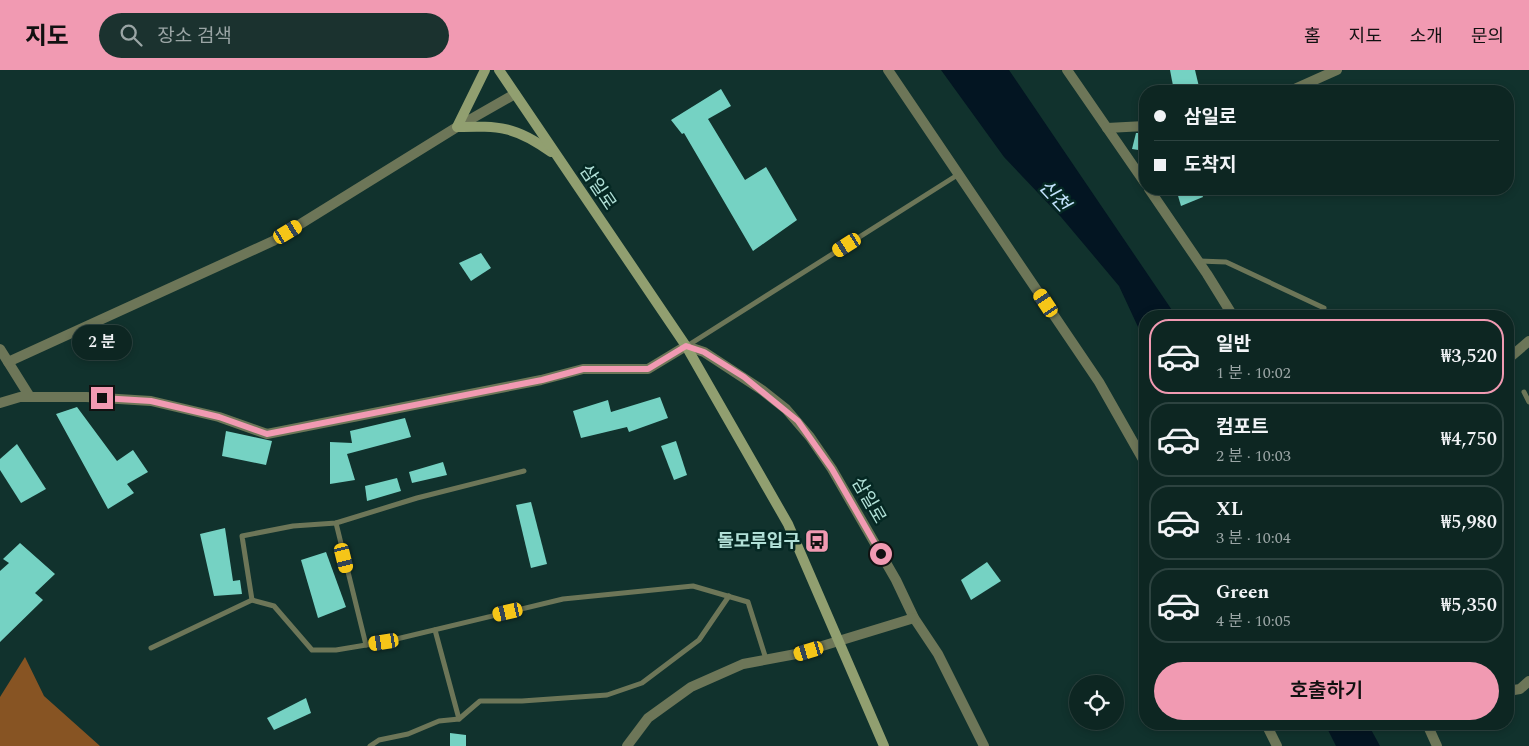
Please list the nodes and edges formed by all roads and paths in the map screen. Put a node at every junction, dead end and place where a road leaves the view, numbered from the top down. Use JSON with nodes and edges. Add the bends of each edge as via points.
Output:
{"nodes":[{"id":1,"x":485,"y":70,"type":"edge"},
{"id":2,"x":500,"y":70,"type":"edge"},
{"id":3,"x":888,"y":70,"type":"edge"},
{"id":4,"x":1067,"y":70,"type":"edge"},
{"id":5,"x":1337,"y":70,"type":"edge"},
{"id":6,"x":1303,"y":85,"type":"edge"},
{"id":7,"x":515,"y":94,"type":"junction"},
{"id":8,"x":1139,"y":126,"type":"edge"},
{"id":9,"x":457,"y":127,"type":"junction"},
{"id":10,"x":1108,"y":128,"type":"junction"},
{"id":11,"x":557,"y":156,"type":"junction"},
{"id":12,"x":959,"y":174,"type":"junction"},
{"id":13,"x":1139,"y":174,"type":"edge"},
{"id":14,"x":1153,"y":195,"type":"edge"},
{"id":15,"x":1198,"y":260,"type":"junction"},
{"id":16,"x":1324,"y":308,"type":"dead end"},
{"id":17,"x":1229,"y":310,"type":"edge"},
{"id":18,"x":1529,"y":340,"type":"edge"},
{"id":19,"x":686,"y":346,"type":"junction"},
{"id":20,"x":0,"y":349,"type":"edge"},
{"id":21,"x":1514,"y":354,"type":"edge"},
{"id":22,"x":8,"y":362,"type":"junction"},
{"id":23,"x":1524,"y":392,"type":"dead end"},
{"id":24,"x":30,"y":397,"type":"junction"},
{"id":25,"x":1529,"y":402,"type":"edge"},
{"id":26,"x":0,"y":403,"type":"edge"},
{"id":27,"x":1139,"y":453,"type":"edge"},
{"id":28,"x":524,"y":471,"type":"dead end"},
{"id":29,"x":336,"y":523,"type":"junction"},
{"id":30,"x":729,"y":596,"type":"junction"},
{"id":31,"x":252,"y":600,"type":"junction"},
{"id":32,"x":914,"y":618,"type":"junction"},
{"id":33,"x":435,"y":630,"type":"junction"},
{"id":34,"x":840,"y":641,"type":"junction"},
{"id":35,"x":366,"y":645,"type":"junction"},
{"id":36,"x":151,"y":648,"type":"dead end"},
{"id":37,"x":766,"y":660,"type":"junction"},
{"id":38,"x":1529,"y":681,"type":"edge"},
{"id":39,"x":1514,"y":690,"type":"edge"},
{"id":40,"x":459,"y":719,"type":"junction"},
{"id":41,"x":1269,"y":730,"type":"edge"},
{"id":42,"x":1430,"y":730,"type":"edge"},
{"id":43,"x":370,"y":746,"type":"edge"},
{"id":44,"x":627,"y":746,"type":"edge"},
{"id":45,"x":884,"y":746,"type":"edge"},
{"id":46,"x":984,"y":746,"type":"edge"},
{"id":47,"x":1277,"y":746,"type":"edge"},
{"id":48,"x":1437,"y":746,"type":"edge"}],
"edges":[{"from":1,"to":9,"type":"main road"},
{"from":2,"to":7,"type":"main road","name":"삼일로"},
{"from":3,"to":12,"type":"street"},
{"from":4,"to":10,"type":"street"},
{"from":5,"to":6,"type":"street"},
{"from":7,"to":9,"type":"street"},
{"from":7,"to":11,"type":"main road","name":"삼일로"},
{"from":8,"to":10,"type":"street"},
{"from":9,"to":11,"type":"main road","via":[[502,128],[527,134]]},
{"from":9,"to":22,"type":"street","via":[[273,241]]},
{"from":10,"to":13,"type":"street"},
{"from":11,"to":19,"type":"main road","name":"삼일로"},
{"from":12,"to":19,"type":"lane"},
{"from":12,"to":27,"type":"street","via":[[1098,382]]},
{"from":14,"to":15,"type":"street"},
{"from":15,"to":16,"type":"lane","via":[[1226,262]]},
{"from":15,"to":17,"type":"street"},
{"from":18,"to":21,"type":"street"},
{"from":19,"to":24,"type":"street","via":[[648,369],[583,369],[542,380],[267,434],[219,417],[151,401]]},
{"from":19,"to":32,"type":"street","name":"삼일로","via":[[704,352],[744,377],[798,421],[832,469],[896,580]]},
{"from":19,"to":34,"type":"main road","name":"삼일로","via":[[788,524]]},
{"from":20,"to":22,"type":"street"},
{"from":22,"to":24,"type":"street"},
{"from":23,"to":25,"type":"lane"},
{"from":24,"to":26,"type":"street"},
{"from":28,"to":29,"type":"lane","via":[[417,498]]},
{"from":29,"to":31,"type":"lane","via":[[293,526],[242,536]]},
{"from":29,"to":35,"type":"lane"},
{"from":30,"to":33,"type":"lane","via":[[693,586],[563,599]]},
{"from":30,"to":37,"type":"lane","via":[[748,602]]},
{"from":30,"to":40,"type":"lane","via":[[699,640],[642,682],[607,695],[480,701]]},
{"from":31,"to":35,"type":"lane","via":[[274,606],[312,650]]},
{"from":31,"to":36,"type":"lane"},
{"from":32,"to":34,"type":"street"},
{"from":32,"to":46,"type":"street","name":"삼일로","via":[[938,654]]},
{"from":33,"to":35,"type":"lane"},
{"from":33,"to":40,"type":"lane"},
{"from":34,"to":37,"type":"street"},
{"from":34,"to":45,"type":"main road","name":"삼일로"},
{"from":37,"to":44,"type":"street","via":[[743,664],[691,687],[648,718]]},
{"from":38,"to":39,"type":"street"},
{"from":40,"to":43,"type":"lane","via":[[439,721],[408,734],[379,740]]},
{"from":41,"to":47,"type":"street"},
{"from":42,"to":48,"type":"street"}]}
